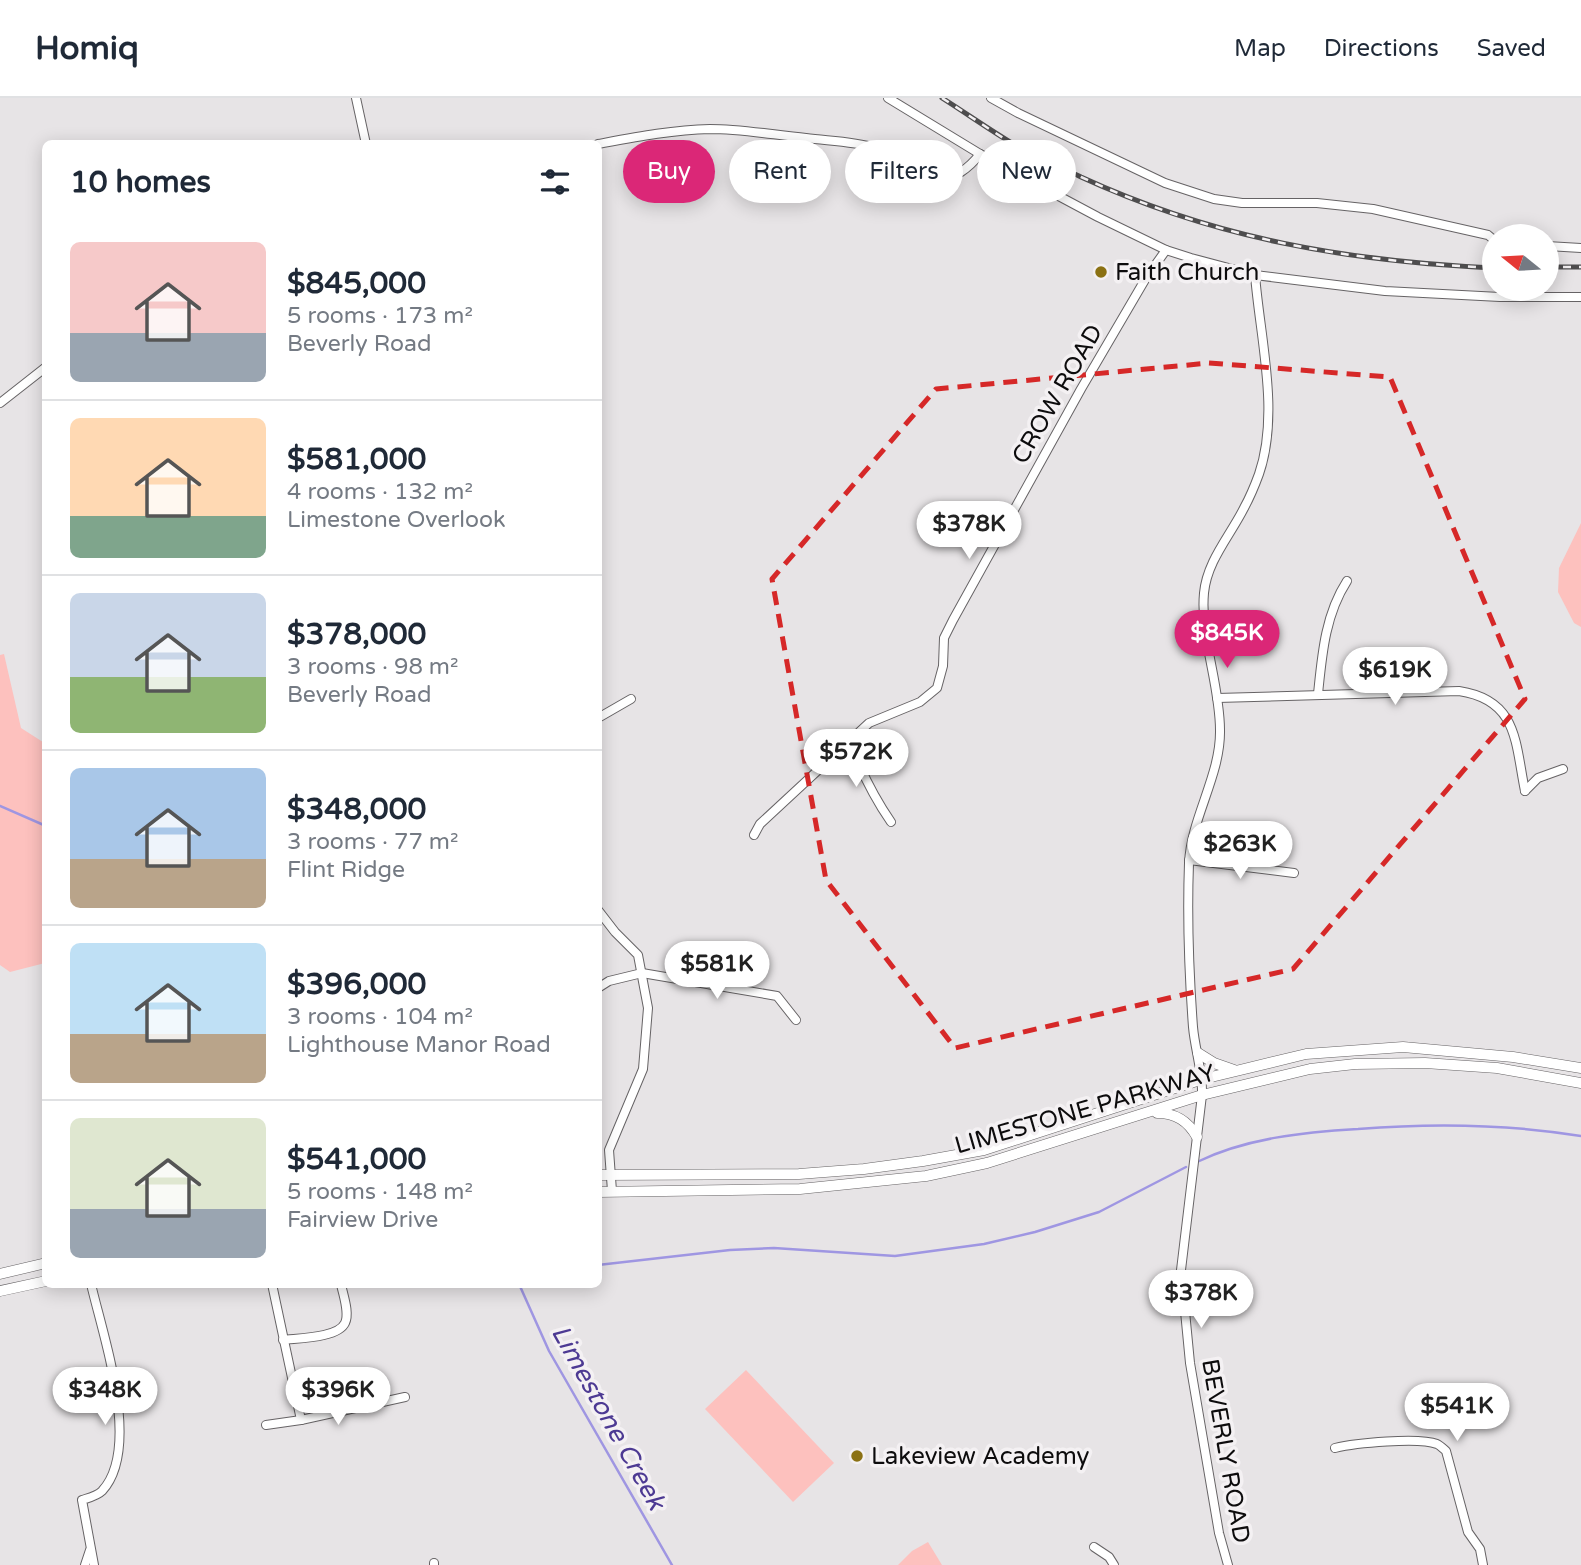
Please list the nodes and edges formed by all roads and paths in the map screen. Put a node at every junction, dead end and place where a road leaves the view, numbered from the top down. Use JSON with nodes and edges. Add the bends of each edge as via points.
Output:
{"nodes":[{"id":1,"x":356,"y":98,"type":"edge"},
{"id":2,"x":888,"y":98,"type":"edge"},
{"id":3,"x":991,"y":98,"type":"edge"},
{"id":4,"x":365,"y":140,"type":"edge"},
{"id":5,"x":602,"y":143,"type":"edge"},
{"id":6,"x":977,"y":151,"type":"edge"},
{"id":7,"x":977,"y":157,"type":"edge"},
{"id":8,"x":1076,"y":203,"type":"edge"},
{"id":9,"x":1482,"y":234,"type":"edge"},
{"id":10,"x":1559,"y":247,"type":"edge"},
{"id":11,"x":1581,"y":248,"type":"edge"},
{"id":12,"x":1166,"y":250,"type":"junction"},
{"id":13,"x":1255,"y":275,"type":"junction"},
{"id":14,"x":1581,"y":297,"type":"edge"},
{"id":15,"x":42,"y":371,"type":"edge"},
{"id":16,"x":0,"y":403,"type":"edge"},
{"id":17,"x":1347,"y":581,"type":"dead end"},
{"id":18,"x":1318,"y":694,"type":"junction"},
{"id":19,"x":1217,"y":698,"type":"junction"},
{"id":20,"x":631,"y":699,"type":"dead end"},
{"id":21,"x":602,"y":716,"type":"edge"},
{"id":22,"x":849,"y":740,"type":"junction"},
{"id":23,"x":1563,"y":768,"type":"dead end"},
{"id":24,"x":891,"y":822,"type":"dead end"},
{"id":25,"x":754,"y":835,"type":"dead end"},
{"id":26,"x":1189,"y":860,"type":"junction"},
{"id":27,"x":1294,"y":873,"type":"dead end"},
{"id":28,"x":602,"y":915,"type":"edge"},
{"id":29,"x":642,"y":973,"type":"junction"},
{"id":30,"x":602,"y":985,"type":"edge"},
{"id":31,"x":796,"y":1020,"type":"dead end"},
{"id":32,"x":1198,"y":1053,"type":"junction"},
{"id":33,"x":1581,"y":1068,"type":"edge"},
{"id":34,"x":1238,"y":1071,"type":"junction"},
{"id":35,"x":1202,"y":1079,"type":"junction"},
{"id":36,"x":1581,"y":1083,"type":"edge"},
{"id":37,"x":1202,"y":1095,"type":"junction"},
{"id":38,"x":1146,"y":1113,"type":"junction"},
{"id":39,"x":1197,"y":1137,"type":"junction"},
{"id":40,"x":604,"y":1175,"type":"edge"},
{"id":41,"x":612,"y":1191,"type":"junction"},
{"id":42,"x":602,"y":1192,"type":"edge"},
{"id":43,"x":42,"y":1264,"type":"edge"},
{"id":44,"x":0,"y":1274,"type":"edge"},
{"id":45,"x":42,"y":1283,"type":"edge"},
{"id":46,"x":92,"y":1288,"type":"edge"},
{"id":47,"x":273,"y":1288,"type":"edge"},
{"id":48,"x":342,"y":1288,"type":"edge"},
{"id":49,"x":0,"y":1291,"type":"edge"},
{"id":50,"x":283,"y":1340,"type":"junction"},
{"id":51,"x":405,"y":1397,"type":"dead end"},
{"id":52,"x":301,"y":1420,"type":"junction"},
{"id":53,"x":266,"y":1425,"type":"dead end"},
{"id":54,"x":1335,"y":1448,"type":"dead end"},
{"id":55,"x":1094,"y":1547,"type":"dead end"},
{"id":56,"x":90,"y":1550,"type":"junction"},
{"id":57,"x":85,"y":1565,"type":"edge"},
{"id":58,"x":94,"y":1565,"type":"edge"},
{"id":59,"x":1114,"y":1565,"type":"edge"},
{"id":60,"x":1228,"y":1565,"type":"edge"},
{"id":61,"x":1483,"y":1565,"type":"edge"}],
"edges":[{"from":1,"to":4,"type":"street"},
{"from":2,"to":6,"type":"street"},
{"from":3,"to":9,"type":"street","via":[[1165,183],[1214,199],[1373,209]]},
{"from":5,"to":7,"type":"street","via":[[676,131],[759,133],[877,149],[912,173],[937,180],[954,176]]},
{"from":8,"to":12,"type":"street"},
{"from":10,"to":11,"type":"street"},
{"from":12,"to":13,"type":"street"},
{"from":12,"to":22,"type":"street","name":"CROW ROAD","via":[[1081,389],[953,620],[944,638],[937,688],[920,702],[869,723]]},
{"from":13,"to":14,"type":"street","via":[[1405,292]]},
{"from":13,"to":19,"type":"street","name":"BEVERLY ROAD","via":[[1268,432],[1253,489],[1206,582],[1204,612]]},
{"from":15,"to":16,"type":"street"},
{"from":17,"to":18,"type":"street","via":[[1331,610]]},
{"from":18,"to":19,"type":"street"},
{"from":18,"to":23,"type":"street","via":[[1479,694],[1503,711],[1511,726],[1525,791],[1538,778]]},
{"from":19,"to":26,"type":"street","name":"BEVERLY ROAD","via":[[1217,759]]},
{"from":20,"to":21,"type":"street"},
{"from":22,"to":24,"type":"street","via":[[872,795]]},
{"from":22,"to":25,"type":"street","name":"CROW ROAD","via":[[760,824]]},
{"from":26,"to":27,"type":"street"},
{"from":26,"to":32,"type":"street","name":"BEVERLY ROAD","via":[[1193,1030]]},
{"from":28,"to":29,"type":"street","via":[[638,955]]},
{"from":29,"to":30,"type":"street"},
{"from":29,"to":31,"type":"street","via":[[777,996]]},
{"from":29,"to":40,"type":"street","via":[[649,1008],[643,1069],[609,1150]]},
{"from":32,"to":34,"type":"main road"},
{"from":32,"to":35,"type":"street","name":"BEVERLY ROAD"},
{"from":33,"to":34,"type":"main road","name":"LIMESTONE PARKWAY","via":[[1513,1056],[1403,1048],[1306,1054]]},
{"from":34,"to":35,"type":"main road","name":"LIMESTONE PARKWAY"},
{"from":35,"to":37,"type":"street","name":"BEVERLY ROAD"},
{"from":35,"to":40,"type":"main road","name":"LIMESTONE PARKWAY","via":[[984,1150],[923,1161],[799,1174]]},
{"from":36,"to":37,"type":"main road","name":"LIMESTONE PARKWAY","via":[[1497,1068],[1355,1064],[1310,1069]]},
{"from":37,"to":38,"type":"main road","name":"LIMESTONE PARKWAY"},
{"from":37,"to":39,"type":"street","name":"BEVERLY ROAD"},
{"from":38,"to":39,"type":"main road","via":[[1174,1114]]},
{"from":38,"to":41,"type":"main road","name":"LIMESTONE PARKWAY","via":[[987,1163],[926,1176],[800,1189]]},
{"from":39,"to":60,"type":"street","name":"BEVERLY ROAD","via":[[1181,1270],[1190,1363]]},
{"from":40,"to":41,"type":"street"},
{"from":41,"to":42,"type":"main road","name":"LIMESTONE PARKWAY"},
{"from":43,"to":44,"type":"main road"},
{"from":45,"to":49,"type":"main road"},
{"from":46,"to":56,"type":"street","via":[[121,1417],[116,1466],[101,1493],[82,1500]]},
{"from":47,"to":50,"type":"street"},
{"from":48,"to":50,"type":"street","via":[[346,1322],[339,1329]]},
{"from":50,"to":52,"type":"street"},
{"from":51,"to":52,"type":"street"},
{"from":52,"to":53,"type":"street"},
{"from":54,"to":61,"type":"street","via":[[1413,1441],[1437,1444],[1446,1451],[1468,1532],[1480,1549]]},
{"from":55,"to":59,"type":"street"},
{"from":56,"to":57,"type":"street"},
{"from":56,"to":58,"type":"street"}]}
